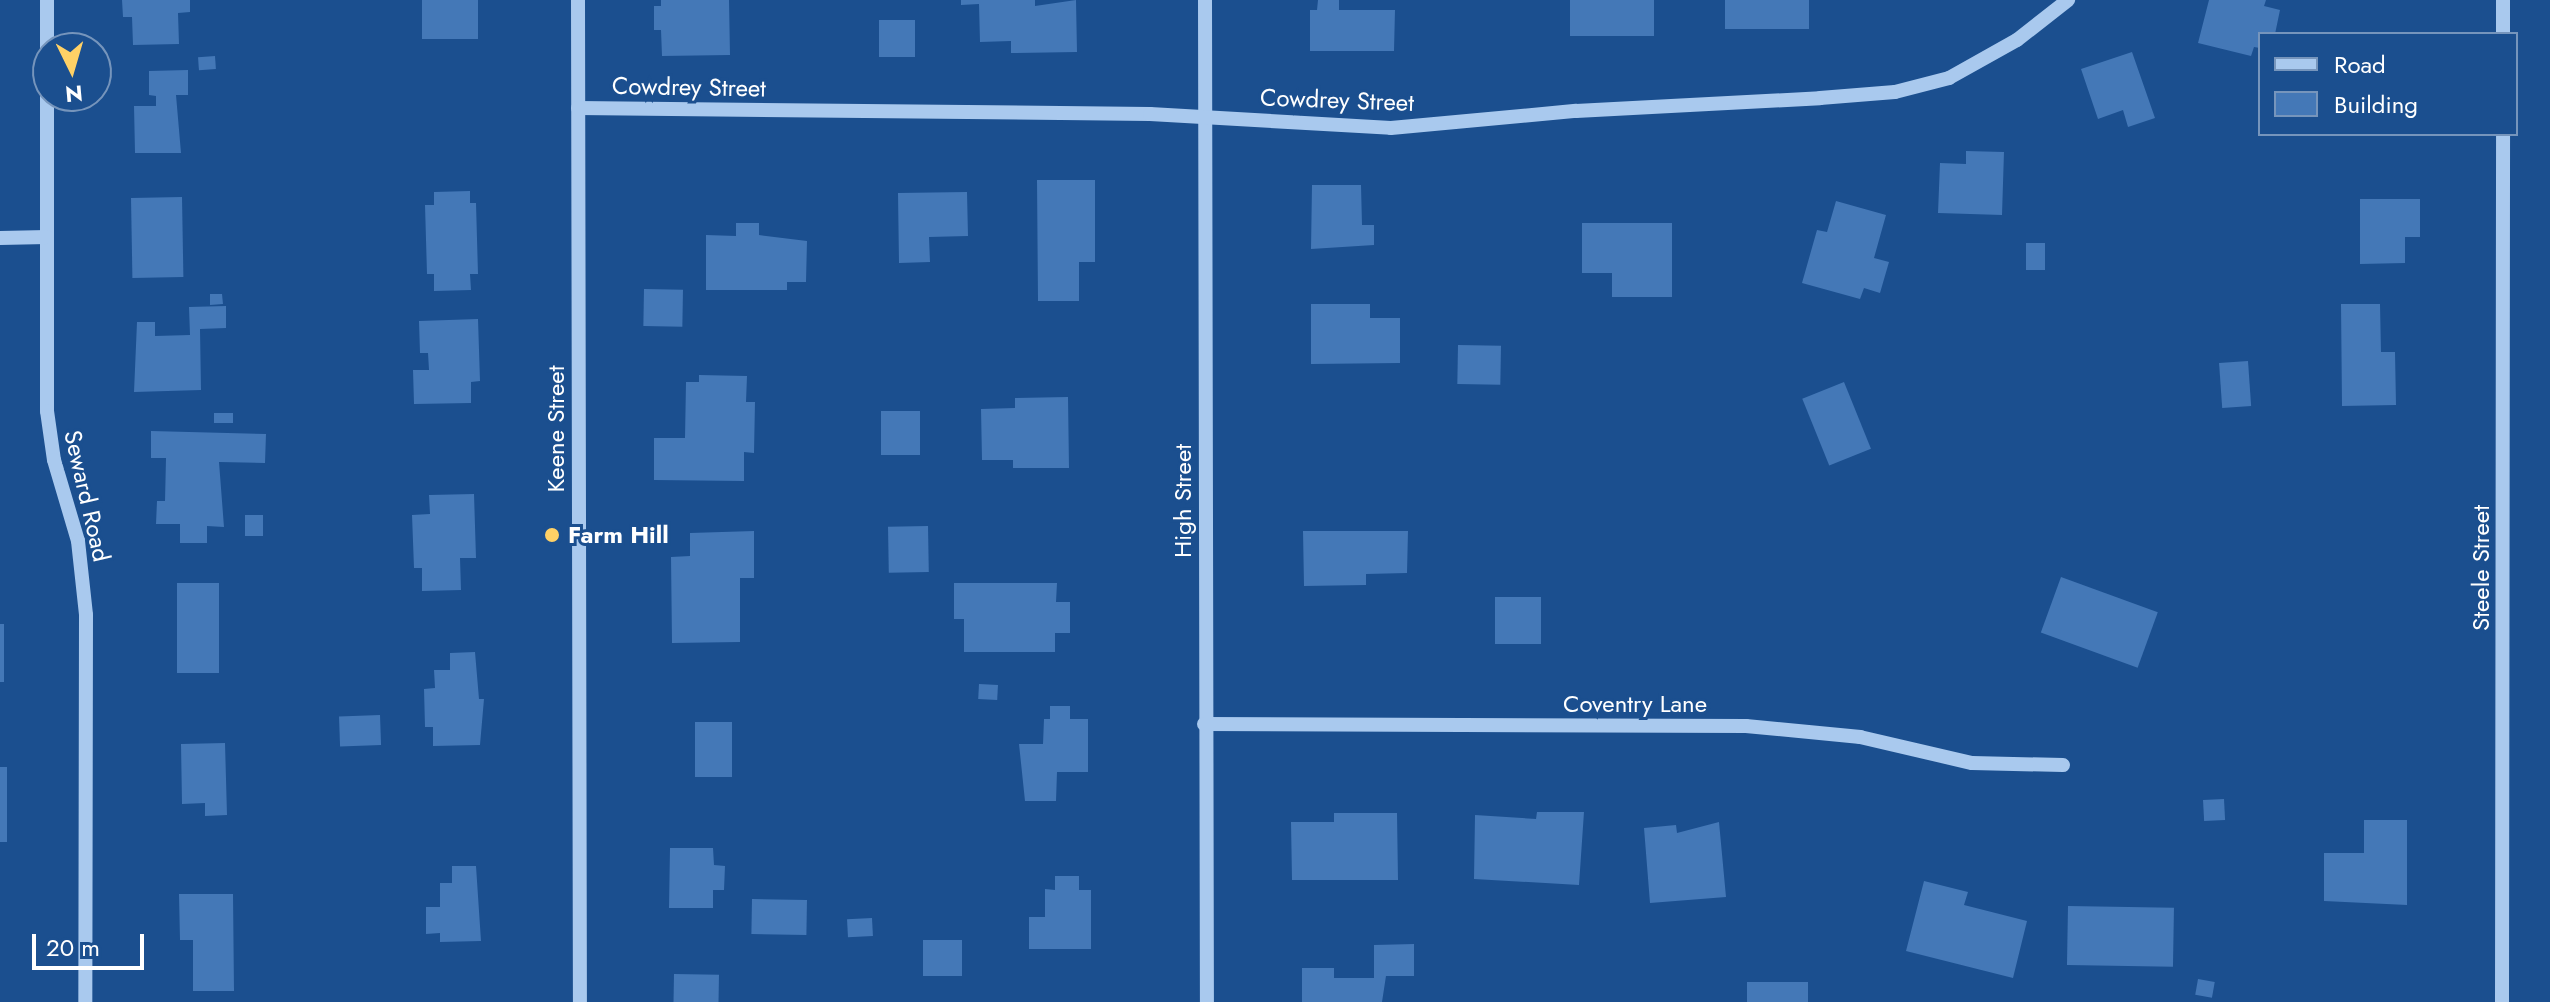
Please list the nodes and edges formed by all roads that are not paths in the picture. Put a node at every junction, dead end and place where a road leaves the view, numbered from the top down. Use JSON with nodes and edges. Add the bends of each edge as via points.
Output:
{"nodes":[{"id":1,"x":47,"y":0,"type":"edge"},
{"id":2,"x":578,"y":0,"type":"edge"},
{"id":3,"x":1205,"y":0,"type":"edge"},
{"id":4,"x":2068,"y":0,"type":"edge"},
{"id":5,"x":2503,"y":0,"type":"edge"},
{"id":6,"x":2503,"y":32,"type":"edge"},
{"id":7,"x":578,"y":108,"type":"junction"},
{"id":8,"x":1205,"y":117,"type":"junction"},
{"id":9,"x":2503,"y":136,"type":"edge"},
{"id":10,"x":47,"y":237,"type":"junction"},
{"id":11,"x":0,"y":238,"type":"edge"},
{"id":12,"x":1204,"y":724,"type":"junction"},
{"id":13,"x":2063,"y":765,"type":"dead end"},
{"id":14,"x":85,"y":1002,"type":"edge"},
{"id":15,"x":580,"y":1002,"type":"edge"},
{"id":16,"x":1207,"y":1002,"type":"edge"},
{"id":17,"x":2502,"y":1002,"type":"edge"}],
"edges":[{"from":1,"to":10,"type":"street","name":"Seward Road"},
{"from":2,"to":7,"type":"street","name":"Keene Street"},
{"from":3,"to":8,"type":"street","name":"High Street"},
{"from":4,"to":8,"type":"street","name":"Cowdrey Street","via":[[1971,68],[1895,92],[1409,127]]},
{"from":5,"to":6,"type":"street"},
{"from":7,"to":8,"type":"street","name":"Cowdrey Street"},
{"from":7,"to":15,"type":"street","name":"Keene Street"},
{"from":8,"to":12,"type":"street","name":"High Street"},
{"from":9,"to":17,"type":"street","name":"Steele Street"},
{"from":10,"to":11,"type":"street"},
{"from":10,"to":14,"type":"street","name":"Seward Road","via":[[49,427],[78,541],[86,615]]},
{"from":12,"to":13,"type":"street","name":"Coventry Lane","via":[[1746,726],[1860,737],[1972,763]]},
{"from":12,"to":16,"type":"street","name":"High Street"}]}
